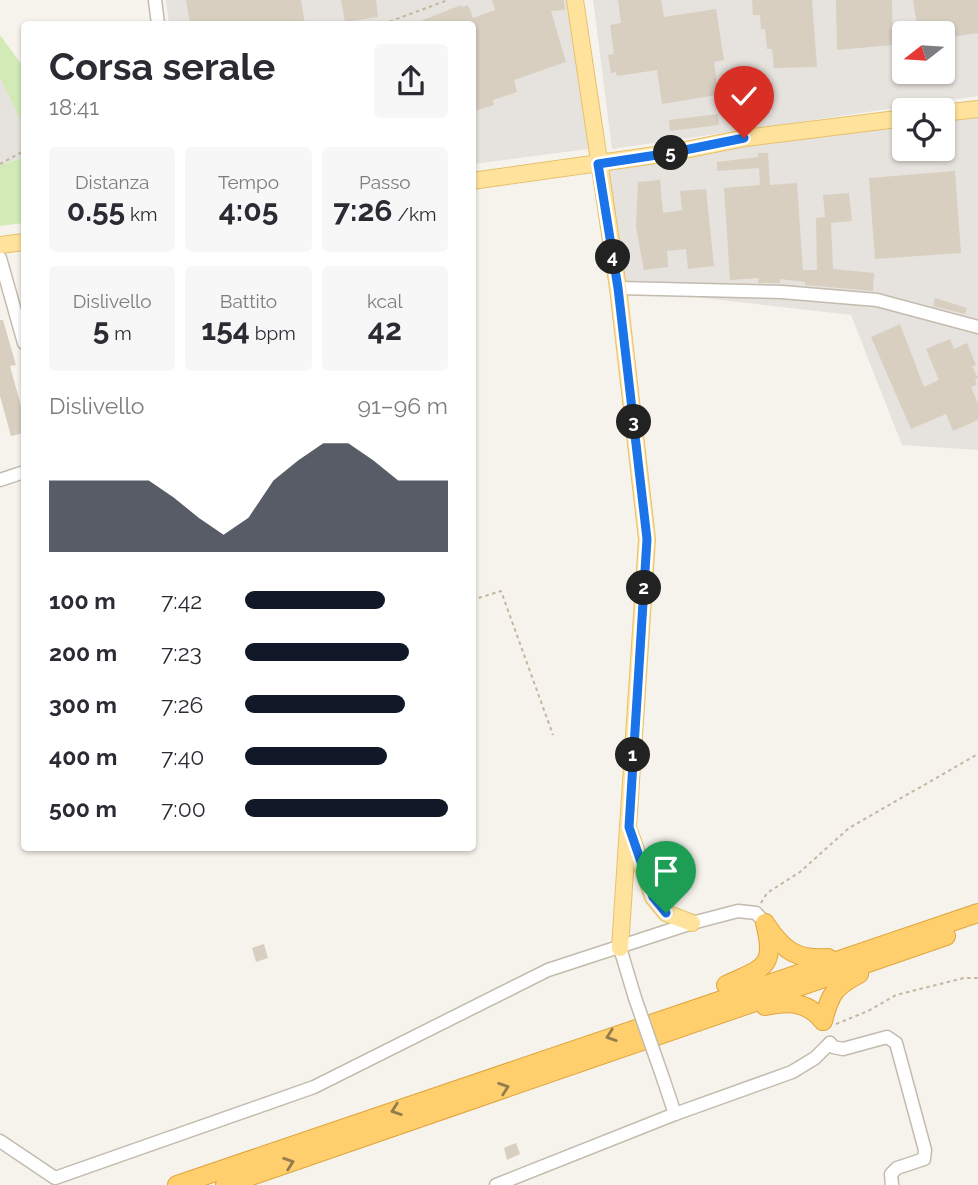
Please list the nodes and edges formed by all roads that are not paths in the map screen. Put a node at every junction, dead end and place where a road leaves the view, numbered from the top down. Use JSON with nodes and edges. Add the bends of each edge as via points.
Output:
{"nodes":[{"id":1,"x":155,"y":0,"type":"edge"},
{"id":2,"x":575,"y":0,"type":"edge"},
{"id":3,"x":158,"y":21,"type":"edge"},
{"id":4,"x":978,"y":108,"type":"edge"},
{"id":5,"x":955,"y":111,"type":"edge"},
{"id":6,"x":892,"y":120,"type":"edge"},
{"id":7,"x":598,"y":164,"type":"junction"},
{"id":8,"x":476,"y":180,"type":"edge"},
{"id":9,"x":21,"y":242,"type":"edge"},
{"id":10,"x":0,"y":246,"type":"edge"},
{"id":11,"x":0,"y":258,"type":"edge"},
{"id":12,"x":618,"y":288,"type":"junction"},
{"id":13,"x":978,"y":327,"type":"edge"},
{"id":14,"x":21,"y":332,"type":"edge"},
{"id":15,"x":21,"y":473,"type":"edge"},
{"id":16,"x":0,"y":480,"type":"edge"},
{"id":17,"x":629,"y":827,"type":"junction"},
{"id":18,"x":978,"y":913,"type":"edge"},
{"id":19,"x":760,"y":918,"type":"junction"},
{"id":20,"x":692,"y":923,"type":"junction"},
{"id":21,"x":978,"y":924,"type":"edge"},
{"id":22,"x":620,"y":948,"type":"junction"},
{"id":23,"x":844,"y":956,"type":"junction"},
{"id":24,"x":884,"y":958,"type":"junction"},
{"id":25,"x":690,"y":1009,"type":"junction"},
{"id":26,"x":721,"y":1013,"type":"junction"},
{"id":27,"x":825,"y":1024,"type":"junction"},
{"id":28,"x":830,"y":1043,"type":"junction"},
{"id":29,"x":675,"y":1114,"type":"junction"},
{"id":30,"x":0,"y":1141,"type":"edge"},
{"id":31,"x":177,"y":1185,"type":"edge"},
{"id":32,"x":225,"y":1185,"type":"edge"},
{"id":33,"x":496,"y":1185,"type":"edge"},
{"id":34,"x":892,"y":1185,"type":"edge"}],
"edges":[{"from":1,"to":3,"type":"street"},
{"from":2,"to":7,"type":"main road"},
{"from":4,"to":5,"type":"main road"},
{"from":6,"to":7,"type":"main road","via":[[744,138]]},
{"from":7,"to":8,"type":"main road"},
{"from":7,"to":12,"type":"main road"},
{"from":9,"to":10,"type":"main road"},
{"from":11,"to":14,"type":"street"},
{"from":12,"to":13,"type":"street","via":[[782,292],[877,300]]},
{"from":12,"to":17,"type":"main road","via":[[647,539]]},
{"from":15,"to":16,"type":"street"},
{"from":17,"to":20,"type":"main road","via":[[653,897],[666,913]]},
{"from":17,"to":22,"type":"main road"},
{"from":18,"to":23,"type":"highway"},
{"from":19,"to":20,"type":"street","via":[[738,911]]},
{"from":19,"to":23,"type":"highway","via":[[786,950],[814,959]]},
{"from":19,"to":25,"type":"highway","via":[[769,939],[769,958],[760,969]]},
{"from":20,"to":22,"type":"street"},
{"from":21,"to":24,"type":"highway"},
{"from":22,"to":29,"type":"street","bridge":true},
{"from":22,"to":30,"type":"street","via":[[548,970],[314,1087],[55,1178]]},
{"from":23,"to":25,"type":"highway"},
{"from":24,"to":26,"type":"highway"},
{"from":24,"to":27,"type":"highway","via":[[833,992]]},
{"from":25,"to":31,"type":"highway","one_way":true},
{"from":26,"to":27,"type":"highway","via":[[733,1016],[796,1003],[813,1010]]},
{"from":32,"to":26,"type":"highway","one_way":true},
{"from":27,"to":28,"type":"street"},
{"from":28,"to":29,"type":"street","via":[[815,1059],[792,1072]]},
{"from":28,"to":34,"type":"street","via":[[843,1049],[887,1037],[896,1043],[925,1150],[924,1159],[891,1174]]},
{"from":29,"to":33,"type":"street"}]}
